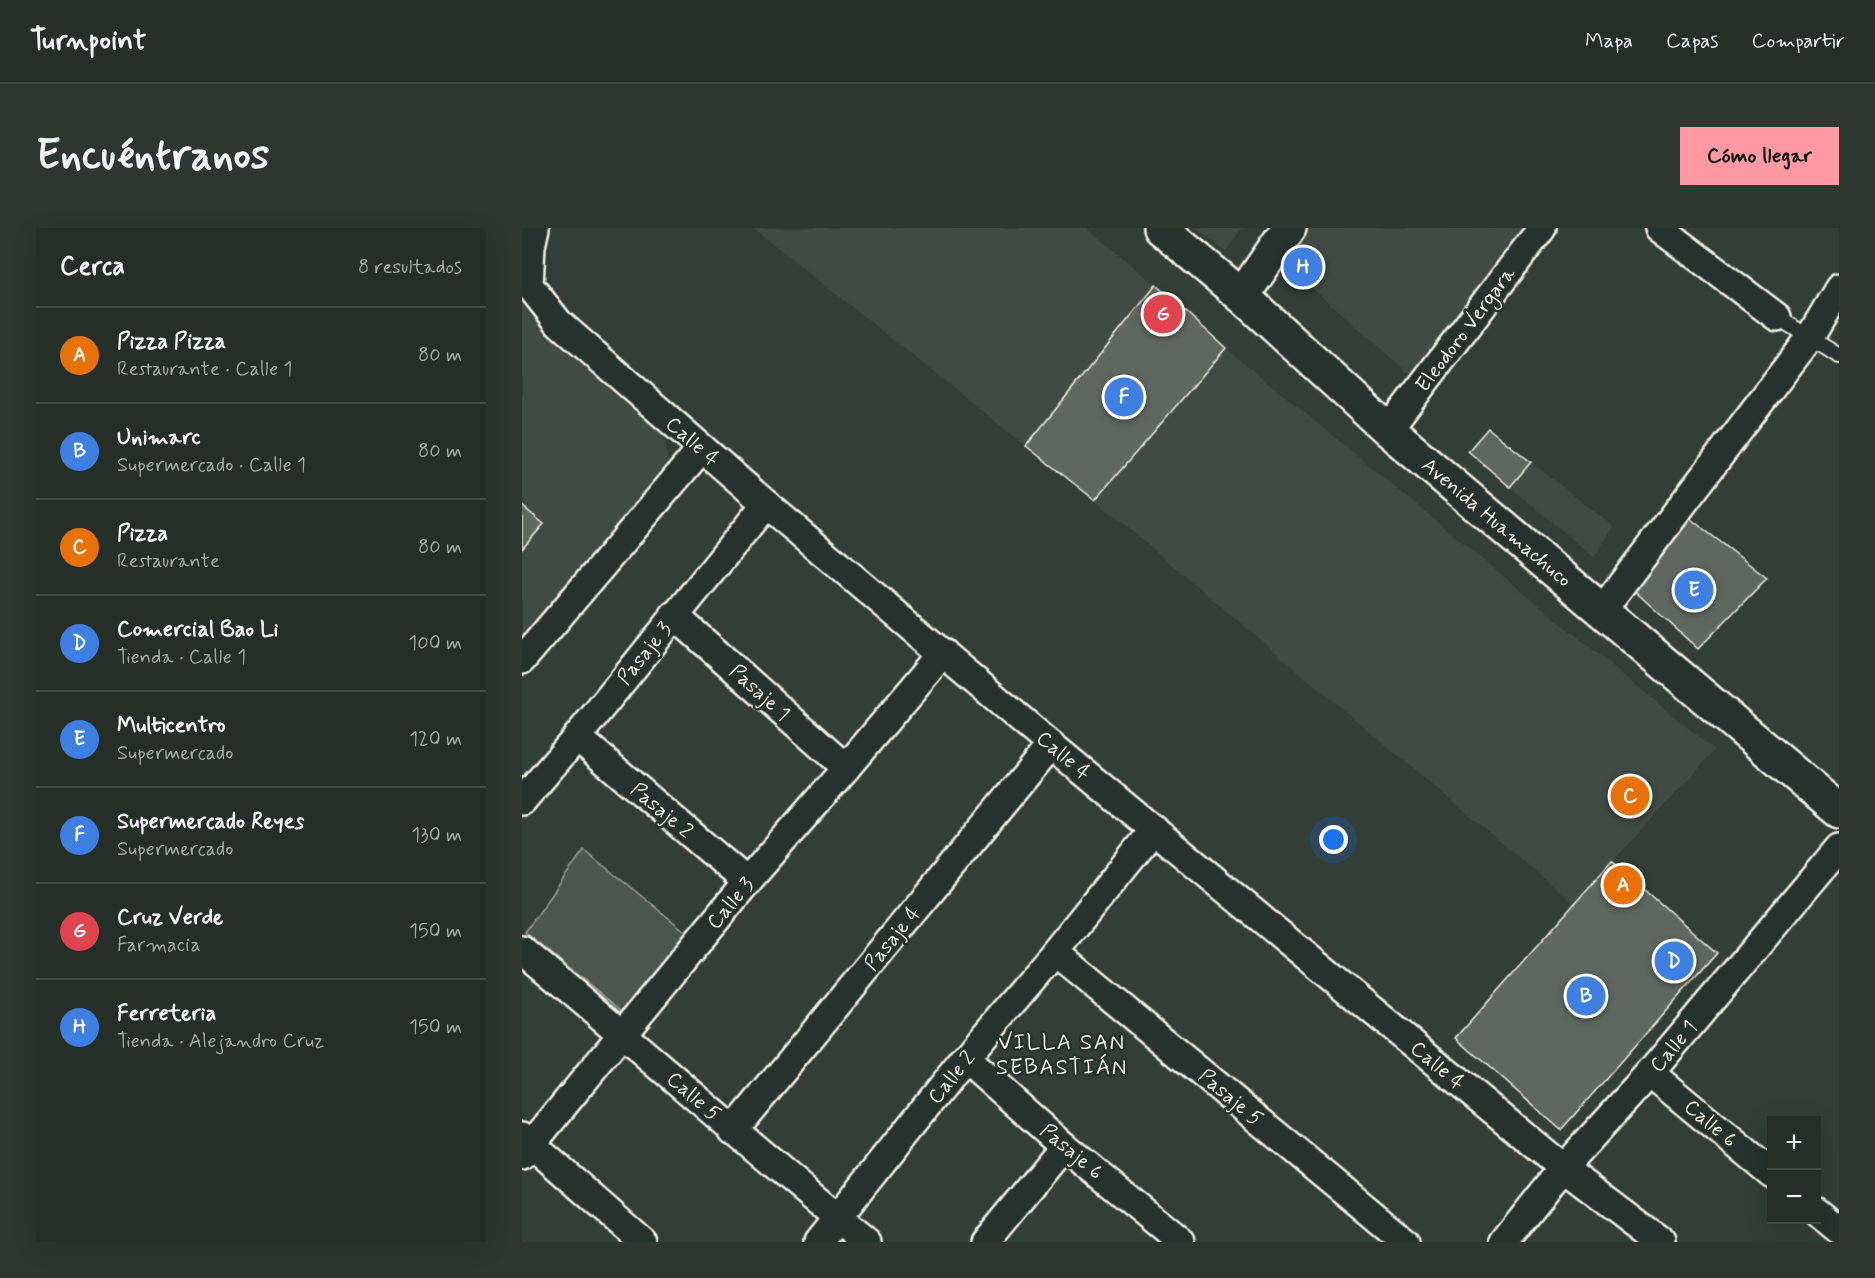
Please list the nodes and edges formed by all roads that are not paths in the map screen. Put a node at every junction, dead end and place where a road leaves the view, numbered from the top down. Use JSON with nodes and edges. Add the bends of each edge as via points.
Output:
{"nodes":[{"id":1,"x":535,"y":228,"type":"edge"},
{"id":2,"x":1160,"y":228,"type":"edge"},
{"id":3,"x":1289,"y":228,"type":"edge"},
{"id":4,"x":1542,"y":228,"type":"edge"},
{"id":5,"x":1659,"y":228,"type":"edge"},
{"id":6,"x":1839,"y":288,"type":"edge"},
{"id":7,"x":1242,"y":296,"type":"junction"},
{"id":8,"x":1777,"y":317,"type":"joint"},
{"id":9,"x":1810,"y":337,"type":"junction"},
{"id":10,"x":1839,"y":356,"type":"edge"},
{"id":11,"x":1388,"y":430,"type":"junction"},
{"id":12,"x":702,"y":448,"type":"junction"},
{"id":13,"x":766,"y":504,"type":"junction"},
{"id":14,"x":1602,"y":610,"type":"junction"},
{"id":15,"x":674,"y":615,"type":"junction"},
{"id":16,"x":943,"y":653,"type":"junction"},
{"id":17,"x":522,"y":660,"type":"edge"},
{"id":18,"x":577,"y":737,"type":"junction"},
{"id":19,"x":1051,"y":745,"type":"junction"},
{"id":20,"x":846,"y":768,"type":"junction"},
{"id":21,"x":522,"y":801,"type":"edge"},
{"id":22,"x":1839,"y":811,"type":"edge"},
{"id":23,"x":1154,"y":829,"type":"junction"},
{"id":24,"x":1839,"y":848,"type":"edge"},
{"id":25,"x":747,"y":882,"type":"junction"},
{"id":26,"x":522,"y":950,"type":"edge"},
{"id":27,"x":1055,"y":952,"type":"junction"},
{"id":28,"x":623,"y":1034,"type":"junction"},
{"id":29,"x":965,"y":1058,"type":"junction"},
{"id":30,"x":1650,"y":1073,"type":"junction"},
{"id":31,"x":733,"y":1131,"type":"junction"},
{"id":32,"x":525,"y":1146,"type":"edge"},
{"id":33,"x":1064,"y":1146,"type":"junction"},
{"id":34,"x":1563,"y":1168,"type":"junction"},
{"id":35,"x":1767,"y":1170,"type":"edge"},
{"id":36,"x":1821,"y":1215,"type":"edge"},
{"id":37,"x":838,"y":1219,"type":"junction"},
{"id":38,"x":1839,"y":1230,"type":"edge"},
{"id":39,"x":1153,"y":1233,"type":"edge"},
{"id":40,"x":643,"y":1242,"type":"edge"},
{"id":41,"x":818,"y":1242,"type":"edge"},
{"id":42,"x":867,"y":1242,"type":"edge"},
{"id":43,"x":985,"y":1242,"type":"edge"},
{"id":44,"x":1181,"y":1242,"type":"edge"},
{"id":45,"x":1406,"y":1242,"type":"edge"},
{"id":46,"x":1504,"y":1242,"type":"edge"},
{"id":47,"x":1660,"y":1242,"type":"edge"}],
"edges":[{"from":1,"to":12,"type":"street","name":"Calle 4","via":[[529,285],[559,323]]},
{"from":2,"to":7,"type":"main road","name":"Avenida Huamachuco"},
{"from":3,"to":7,"type":"main road"},
{"from":4,"to":11,"type":"street","name":"Eleodoro Vergara"},
{"from":5,"to":8,"type":"street"},
{"from":6,"to":9,"type":"street"},
{"from":7,"to":11,"type":"main road","name":"Avenida Huamachuco"},
{"from":8,"to":9,"type":"lane"},
{"from":9,"to":10,"type":"lane"},
{"from":9,"to":14,"type":"street"},
{"from":11,"to":14,"type":"main road","name":"Avenida Huamachuco"},
{"from":12,"to":13,"type":"street","name":"Calle 4"},
{"from":12,"to":17,"type":"street"},
{"from":13,"to":15,"type":"street","name":"Pasaje 3"},
{"from":13,"to":16,"type":"street","name":"Calle 4"},
{"from":14,"to":22,"type":"main road","name":"Avenida Huamachuco"},
{"from":15,"to":18,"type":"street","name":"Pasaje 3"},
{"from":15,"to":20,"type":"street","name":"Pasaje 1"},
{"from":16,"to":19,"type":"street","name":"Calle 4"},
{"from":16,"to":20,"type":"street","name":"Calle 3"},
{"from":18,"to":21,"type":"street","name":"Pasaje 3"},
{"from":18,"to":25,"type":"street","name":"Pasaje 2"},
{"from":19,"to":23,"type":"street","name":"Calle 4"},
{"from":19,"to":31,"type":"street","name":"Pasaje 4"},
{"from":20,"to":25,"type":"street","name":"Calle 3"},
{"from":23,"to":27,"type":"street","name":"Calle 2"},
{"from":23,"to":34,"type":"street","name":"Calle 4"},
{"from":24,"to":30,"type":"street","name":"Calle 1"},
{"from":25,"to":28,"type":"street","name":"Calle 3"},
{"from":26,"to":28,"type":"street","name":"Calle 5"},
{"from":27,"to":29,"type":"street","name":"Calle 2"},
{"from":27,"to":45,"type":"street","name":"Pasaje 5"},
{"from":28,"to":31,"type":"street","name":"Calle 5"},
{"from":28,"to":32,"type":"street","name":"Calle 3"},
{"from":29,"to":33,"type":"street","name":"Pasaje 6"},
{"from":29,"to":37,"type":"street","name":"Calle 2"},
{"from":30,"to":34,"type":"street","name":"Calle 1"},
{"from":30,"to":35,"type":"street","name":"Calle 6"},
{"from":31,"to":37,"type":"street","name":"Calle 5"},
{"from":32,"to":40,"type":"street"},
{"from":33,"to":39,"type":"street","name":"Pasaje 6"},
{"from":33,"to":43,"type":"street"},
{"from":34,"to":46,"type":"street","name":"Calle 1"},
{"from":34,"to":47,"type":"street","name":"Calle 4"},
{"from":36,"to":38,"type":"street"},
{"from":37,"to":41,"type":"street","name":"Calle 2"},
{"from":37,"to":42,"type":"street","name":"Calle 5"},
{"from":39,"to":44,"type":"street","name":"Pasaje 6"}]}
